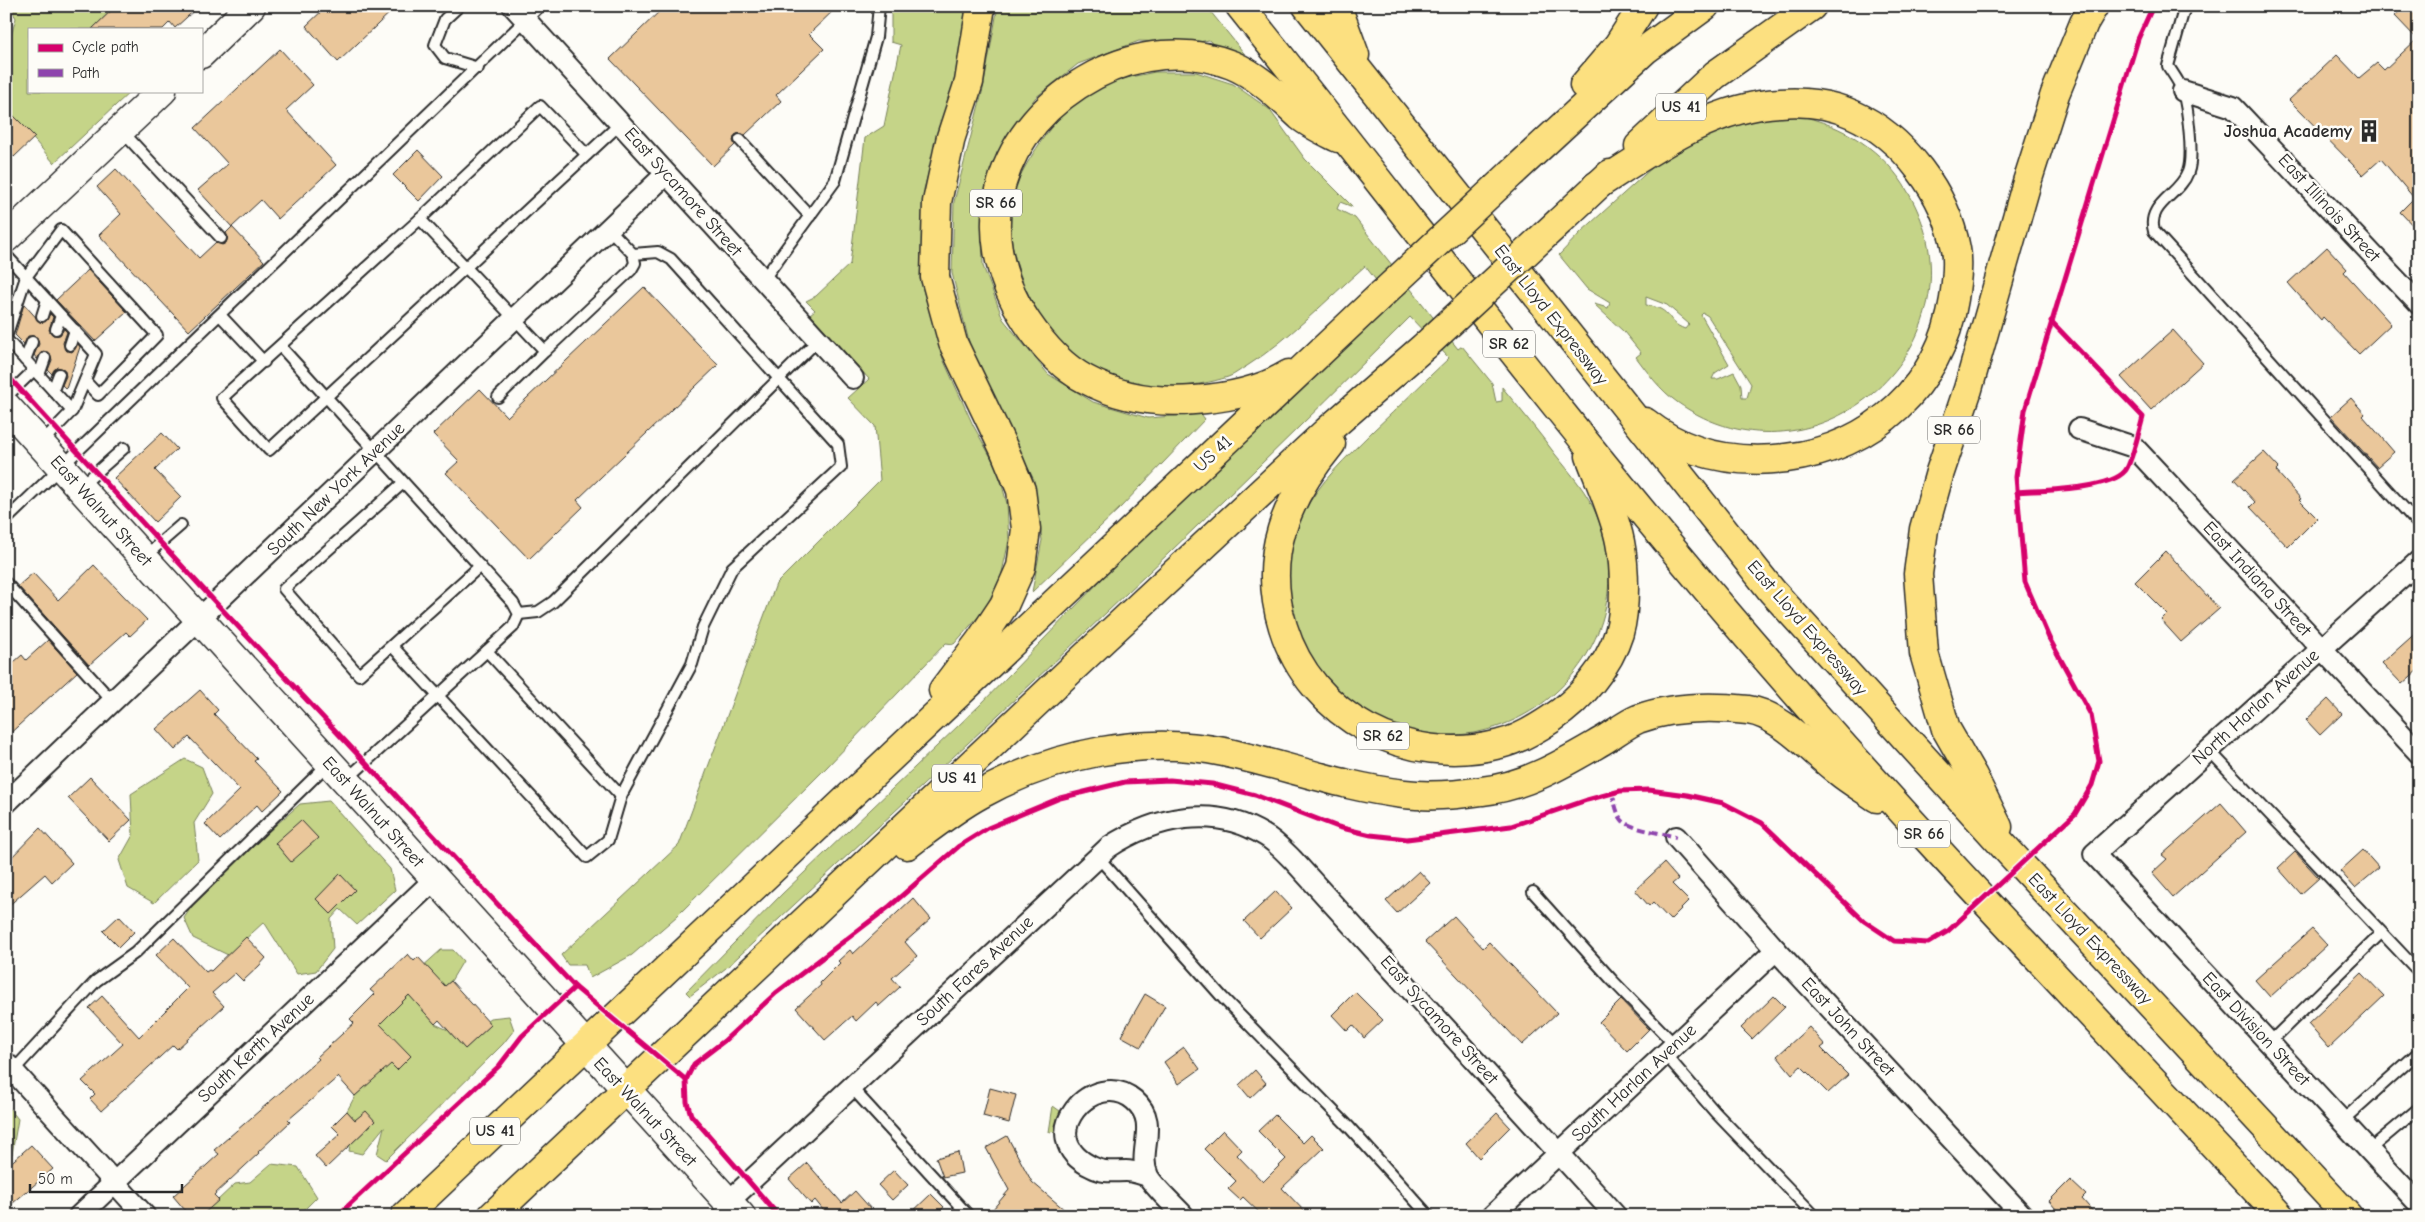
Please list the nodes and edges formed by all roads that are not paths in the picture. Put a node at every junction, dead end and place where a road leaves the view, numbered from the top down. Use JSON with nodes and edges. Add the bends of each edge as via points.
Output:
{"nodes":[{"id":1,"x":251,"y":6,"type":"edge"},
{"id":2,"x":459,"y":6,"type":"edge"},
{"id":3,"x":540,"y":6,"type":"edge"},
{"id":4,"x":879,"y":6,"type":"edge"},
{"id":5,"x":981,"y":6,"type":"edge"},
{"id":6,"x":1240,"y":6,"type":"edge"},
{"id":7,"x":1307,"y":6,"type":"edge"},
{"id":8,"x":1337,"y":6,"type":"edge"},
{"id":9,"x":1643,"y":6,"type":"edge"},
{"id":10,"x":1704,"y":6,"type":"edge"},
{"id":11,"x":1812,"y":6,"type":"edge"},
{"id":12,"x":2094,"y":6,"type":"edge"},
{"id":13,"x":2185,"y":6,"type":"edge"},
{"id":14,"x":520,"y":14,"type":"edge"},
{"id":15,"x":202,"y":53,"type":"edge"},
{"id":16,"x":478,"y":68,"type":"junction"},
{"id":17,"x":1362,"y":75,"type":"junction"},
{"id":18,"x":161,"y":92,"type":"edge"},
{"id":19,"x":2183,"y":92,"type":"junction"},
{"id":20,"x":620,"y":124,"type":"junction"},
{"id":21,"x":121,"y":130,"type":"junction"},
{"id":22,"x":740,"y":140,"type":"dead end"},
{"id":23,"x":1353,"y":146,"type":"junction"},
{"id":24,"x":587,"y":155,"type":"junction"},
{"id":25,"x":1513,"y":172,"type":"junction"},
{"id":26,"x":666,"y":174,"type":"junction"},
{"id":27,"x":1596,"y":186,"type":"junction"},
{"id":28,"x":810,"y":216,"type":"junction"},
{"id":29,"x":420,"y":219,"type":"junction"},
{"id":30,"x":610,"y":229,"type":"junction"},
{"id":31,"x":6,"y":238,"type":"edge"},
{"id":32,"x":221,"y":238,"type":"dead end"},
{"id":33,"x":633,"y":254,"type":"junction"},
{"id":34,"x":6,"y":255,"type":"edge"},
{"id":35,"x":467,"y":266,"type":"junction"},
{"id":36,"x":26,"y":277,"type":"junction"},
{"id":37,"x":763,"y":280,"type":"junction"},
{"id":38,"x":47,"y":300,"type":"junction"},
{"id":39,"x":2419,"y":304,"type":"edge"},
{"id":40,"x":220,"y":315,"type":"junction"},
{"id":41,"x":42,"y":316,"type":"dead end"},
{"id":42,"x":61,"y":316,"type":"junction"},
{"id":43,"x":516,"y":318,"type":"junction"},
{"id":44,"x":56,"y":329,"type":"dead end"},
{"id":45,"x":75,"y":330,"type":"junction"},
{"id":46,"x":6,"y":338,"type":"edge"},
{"id":47,"x":818,"y":340,"type":"junction"},
{"id":48,"x":32,"y":342,"type":"dead end"},
{"id":49,"x":70,"y":345,"type":"dead end"},
{"id":50,"x":1426,"y":345,"type":"junction"},
{"id":51,"x":281,"y":347,"type":"junction"},
{"id":52,"x":545,"y":351,"type":"junction"},
{"id":53,"x":1319,"y":354,"type":"junction"},
{"id":54,"x":45,"y":358,"type":"dead end"},
{"id":55,"x":25,"y":360,"type":"junction"},
{"id":56,"x":264,"y":362,"type":"junction"},
{"id":57,"x":36,"y":373,"type":"junction"},
{"id":58,"x":59,"y":374,"type":"dead end"},
{"id":59,"x":778,"y":378,"type":"junction"},
{"id":60,"x":853,"y":378,"type":"dead end"},
{"id":61,"x":85,"y":381,"type":"junction"},
{"id":62,"x":53,"y":390,"type":"junction"},
{"id":63,"x":6,"y":397,"type":"edge"},
{"id":64,"x":326,"y":397,"type":"junction"},
{"id":65,"x":498,"y":397,"type":"dead end"},
{"id":66,"x":1619,"y":401,"type":"junction"},
{"id":67,"x":6,"y":406,"type":"edge"},
{"id":68,"x":72,"y":411,"type":"junction"},
{"id":69,"x":2079,"y":429,"type":"dead end"},
{"id":70,"x":1584,"y":438,"type":"junction"},
{"id":71,"x":40,"y":444,"type":"junction"},
{"id":72,"x":124,"y":448,"type":"dead end"},
{"id":73,"x":375,"y":451,"type":"junction"},
{"id":74,"x":62,"y":467,"type":"junction"},
{"id":75,"x":403,"y":483,"type":"junction"},
{"id":76,"x":80,"y":487,"type":"junction"},
{"id":77,"x":6,"y":520,"type":"edge"},
{"id":78,"x":181,"y":524,"type":"dead end"},
{"id":79,"x":2419,"y":525,"type":"edge"},
{"id":80,"x":143,"y":558,"type":"junction"},
{"id":81,"x":2419,"y":561,"type":"edge"},
{"id":82,"x":480,"y":566,"type":"junction"},
{"id":83,"x":6,"y":583,"type":"edge"},
{"id":84,"x":519,"y":614,"type":"junction"},
{"id":85,"x":200,"y":620,"type":"junction"},
{"id":86,"x":392,"y":646,"type":"junction"},
{"id":87,"x":2321,"y":648,"type":"junction"},
{"id":88,"x":487,"y":651,"type":"junction"},
{"id":89,"x":437,"y":696,"type":"junction"},
{"id":90,"x":113,"y":702,"type":"junction"},
{"id":91,"x":2209,"y":750,"type":"junction"},
{"id":92,"x":2419,"y":753,"type":"edge"},
{"id":93,"x":880,"y":768,"type":"junction"},
{"id":94,"x":337,"y":772,"type":"junction"},
{"id":95,"x":621,"y":796,"type":"junction"},
{"id":96,"x":6,"y":803,"type":"edge"},
{"id":97,"x":1915,"y":824,"type":"junction"},
{"id":98,"x":1257,"y":831,"type":"joint"},
{"id":99,"x":1676,"y":837,"type":"dead end"},
{"id":100,"x":2010,"y":853,"type":"junction"},
{"id":101,"x":2094,"y":854,"type":"joint"},
{"id":102,"x":1097,"y":856,"type":"junction"},
{"id":103,"x":434,"y":880,"type":"junction"},
{"id":104,"x":1533,"y":892,"type":"dead end"},
{"id":105,"x":2382,"y":932,"type":"junction"},
{"id":106,"x":1776,"y":950,"type":"junction"},
{"id":107,"x":766,"y":958,"type":"junction"},
{"id":108,"x":2419,"y":972,"type":"edge"},
{"id":109,"x":2269,"y":1043,"type":"junction"},
{"id":110,"x":585,"y":1046,"type":"junction"},
{"id":111,"x":1670,"y":1049,"type":"junction"},
{"id":112,"x":2419,"y":1052,"type":"edge"},
{"id":113,"x":8,"y":1070,"type":"edge"},
{"id":114,"x":851,"y":1087,"type":"junction"},
{"id":115,"x":625,"y":1091,"type":"junction"},
{"id":116,"x":2419,"y":1108,"type":"edge"},
{"id":117,"x":2342,"y":1121,"type":"junction"},
{"id":118,"x":2369,"y":1150,"type":"junction"},
{"id":119,"x":1559,"y":1153,"type":"junction"},
{"id":120,"x":1148,"y":1176,"type":"junction"},
{"id":121,"x":114,"y":1182,"type":"junction"},
{"id":122,"x":2419,"y":1204,"type":"edge"},
{"id":123,"x":734,"y":1209,"type":"edge"},
{"id":124,"x":79,"y":1216,"type":"edge"},
{"id":125,"x":145,"y":1216,"type":"edge"},
{"id":126,"x":405,"y":1216,"type":"edge"},
{"id":127,"x":492,"y":1216,"type":"edge"},
{"id":128,"x":969,"y":1216,"type":"edge"},
{"id":129,"x":1184,"y":1216,"type":"edge"},
{"id":130,"x":1430,"y":1216,"type":"edge"},
{"id":131,"x":1492,"y":1216,"type":"edge"},
{"id":132,"x":1616,"y":1216,"type":"edge"},
{"id":133,"x":1815,"y":1216,"type":"edge"},
{"id":134,"x":2023,"y":1216,"type":"edge"},
{"id":135,"x":2280,"y":1216,"type":"edge"},
{"id":136,"x":2348,"y":1216,"type":"edge"}],
"edges":[{"from":1,"to":15,"type":"main road"},
{"from":2,"to":16,"type":"lane","via":[[445,19],[435,45],[444,58]]},
{"from":3,"to":14,"type":"lane"},
{"from":4,"to":28,"type":"lane","via":[[876,37],[835,181]]},
{"from":5,"to":93,"type":"highway","via":[[969,82],[950,137],[937,202],[935,277],[953,343],[1021,490],[1026,529],[1021,567],[1004,605],[951,680]]},
{"from":6,"to":23,"type":"highway","number":"SR 62"},
{"from":7,"to":17,"type":"highway","name":"East Lloyd Expressway"},
{"from":8,"to":17,"type":"highway"},
{"from":9,"to":25,"type":"highway","via":[[1618,45]]},
{"from":10,"to":25,"type":"highway","number":"US 41","via":[[1645,50]]},
{"from":11,"to":27,"type":"highway","number":"US 41","via":[[1716,75]]},
{"from":12,"to":100,"type":"highway","number":"SR 66","via":[[2055,94],[2027,182],[1968,388],[1937,482],[1924,529],[1918,574],[1924,653],[1946,729]]},
{"from":13,"to":19,"type":"lane","via":[[2168,66]]},
{"from":14,"to":16,"type":"lane"},
{"from":14,"to":20,"type":"street","name":"East Sycamore Street"},
{"from":16,"to":40,"type":"lane"},
{"from":17,"to":66,"type":"highway","name":"East Lloyd Expressway"},
{"from":18,"to":21,"type":"main road"},
{"from":19,"to":39,"type":"street","name":"East Illinois Street","via":[[2233,107]]},
{"from":19,"to":79,"type":"lane","via":[[2192,157],[2180,186],[2153,214],[2154,231]]},
{"from":20,"to":24,"type":"lane"},
{"from":20,"to":26,"type":"street","name":"East Sycamore Street"},
{"from":21,"to":31,"type":"main road"},
{"from":21,"to":32,"type":"lane"},
{"from":22,"to":28,"type":"lane"},
{"from":23,"to":53,"type":"highway","number":"SR 66","via":[[1302,117],[1267,87],[1233,65],[1186,53],[1145,57],[1112,66],[1078,84],[1054,103],[1018,146],[996,199],[997,252],[1017,307],[1036,336],[1084,379],[1139,398],[1172,402],[1230,397],[1284,376]]},
{"from":23,"to":70,"type":"highway","number":"SR 62"},
{"from":24,"to":29,"type":"lane","via":[[540,106]]},
{"from":24,"to":35,"type":"lane"},
{"from":25,"to":53,"type":"highway","name":"US 41","number":"US 41","bridge":true},
{"from":26,"to":30,"type":"street","name":"South New York Avenue"},
{"from":26,"to":37,"type":"street","name":"East Sycamore Street"},
{"from":27,"to":50,"type":"highway","number":"US 41","bridge":true},
{"from":27,"to":66,"type":"highway","via":[[1657,147],[1701,124],[1779,102],[1818,104],[1852,114],[1883,133],[1908,156],[1946,215],[1957,251],[1956,288],[1950,323],[1922,382],[1880,422],[1835,445],[1796,457],[1767,460],[1738,460],[1710,455],[1681,445],[1655,430]]},
{"from":28,"to":37,"type":"lane"},
{"from":29,"to":35,"type":"lane"},
{"from":29,"to":51,"type":"lane"},
{"from":30,"to":33,"type":"lane"},
{"from":30,"to":43,"type":"street","name":"South New York Avenue"},
{"from":33,"to":52,"type":"lane","via":[[635,263],[630,270]]},
{"from":33,"to":59,"type":"lane","via":[[658,252],[670,258]]},
{"from":34,"to":36,"type":"lane"},
{"from":35,"to":43,"type":"lane"},
{"from":35,"to":64,"type":"lane"},
{"from":36,"to":38,"type":"lane"},
{"from":36,"to":46,"type":"lane"},
{"from":36,"to":61,"type":"lane","via":[[61,230],[157,335],[98,395]]},
{"from":37,"to":47,"type":"street","name":"East Sycamore Street"},
{"from":38,"to":41,"type":"lane"},
{"from":38,"to":42,"type":"lane"},
{"from":40,"to":56,"type":"lane"},
{"from":40,"to":74,"type":"lane"},
{"from":42,"to":44,"type":"lane"},
{"from":42,"to":45,"type":"lane"},
{"from":43,"to":52,"type":"lane"},
{"from":43,"to":73,"type":"street","name":"South New York Avenue"},
{"from":45,"to":49,"type":"lane"},
{"from":45,"to":61,"type":"lane","via":[[96,354]]},
{"from":46,"to":55,"type":"lane"},
{"from":47,"to":59,"type":"lane"},
{"from":47,"to":60,"type":"street","name":"East Sycamore Street"},
{"from":48,"to":55,"type":"lane"},
{"from":50,"to":70,"type":"highway","number":"SR 62","via":[[1370,396],[1323,454],[1287,511],[1276,553],[1274,582],[1280,616],[1295,658],[1323,696],[1363,726],[1391,739],[1437,750],[1463,750],[1501,744],[1536,729],[1582,696],[1619,633],[1623,570],[1620,541]]},
{"from":50,"to":107,"type":"highway","number":"US 41","via":[[1327,431]]},
{"from":51,"to":56,"type":"lane"},
{"from":51,"to":64,"type":"lane"},
{"from":52,"to":65,"type":"lane"},
{"from":53,"to":93,"type":"highway","name":"US 41","number":"US 41"},
{"from":54,"to":57,"type":"lane"},
{"from":55,"to":57,"type":"lane"},
{"from":56,"to":64,"type":"lane","via":[[222,398],[269,450]]},
{"from":57,"to":62,"type":"lane"},
{"from":57,"to":63,"type":"lane"},
{"from":58,"to":62,"type":"lane"},
{"from":59,"to":84,"type":"lane","via":[[553,602],[538,612]]},
{"from":59,"to":95,"type":"lane","via":[[838,444],[841,467],[732,568],[703,627],[692,664]]},
{"from":61,"to":68,"type":"lane"},
{"from":62,"to":68,"type":"lane"},
{"from":64,"to":73,"type":"lane"},
{"from":66,"to":100,"type":"highway","name":"East Lloyd Expressway","via":[[1772,591]]},
{"from":67,"to":71,"type":"main road","name":"East Walnut Street"},
{"from":68,"to":71,"type":"lane"},
{"from":69,"to":87,"type":"street","name":"East Indiana Street","via":[[2134,447]]},
{"from":70,"to":97,"type":"highway","number":"SR 66","via":[[1733,620]]},
{"from":71,"to":74,"type":"main road","name":"East Walnut Street"},
{"from":72,"to":76,"type":"lane"},
{"from":73,"to":75,"type":"lane"},
{"from":73,"to":85,"type":"street","name":"South New York Avenue"},
{"from":74,"to":76,"type":"main road","name":"East Walnut Street"},
{"from":74,"to":77,"type":"lane"},
{"from":75,"to":82,"type":"lane"},
{"from":75,"to":86,"type":"lane","via":[[284,590],[359,675]]},
{"from":76,"to":80,"type":"main road","name":"East Walnut Street"},
{"from":78,"to":80,"type":"lane"},
{"from":80,"to":85,"type":"main road","name":"East Walnut Street"},
{"from":81,"to":87,"type":"street","name":"North Harlan Avenue"},
{"from":82,"to":84,"type":"lane"},
{"from":82,"to":86,"type":"lane"},
{"from":83,"to":90,"type":"lane"},
{"from":84,"to":88,"type":"lane","via":[[513,627]]},
{"from":85,"to":90,"type":"street","name":"South New York Avenue"},
{"from":85,"to":94,"type":"main road","name":"East Walnut Street"},
{"from":86,"to":89,"type":"lane"},
{"from":87,"to":91,"type":"street","name":"North Harlan Avenue"},
{"from":87,"to":92,"type":"street","name":"East Indiana Street"},
{"from":88,"to":89,"type":"lane"},
{"from":88,"to":95,"type":"lane"},
{"from":89,"to":94,"type":"lane"},
{"from":89,"to":95,"type":"lane","via":[[587,857],[608,840]]},
{"from":90,"to":96,"type":"street","name":"South New York Avenue"},
{"from":91,"to":101,"type":"street","name":"North Harlan Avenue"},
{"from":91,"to":105,"type":"lane"},
{"from":93,"to":110,"type":"highway","name":"US 41","number":"US 41"},
{"from":94,"to":103,"type":"main road","name":"East Walnut Street"},
{"from":94,"to":113,"type":"lane","via":[[135,953],[96,981]]},
{"from":97,"to":107,"type":"highway","via":[[1839,772],[1781,724],[1751,710],[1684,708],[1638,720],[1561,766],[1535,777],[1486,791],[1439,796],[1375,790],[1193,747],[1115,748],[1062,760],[1014,777],[979,795],[886,860]]},
{"from":97,"to":135,"type":"highway","number":"SR 66"},
{"from":98,"to":102,"type":"street","name":"South Fares Avenue","via":[[1209,817],[1163,821],[1125,836]]},
{"from":98,"to":119,"type":"street","name":"East Sycamore Street","via":[[1293,860]]},
{"from":99,"to":106,"type":"street","name":"East John Street"},
{"from":100,"to":136,"type":"highway","name":"East Lloyd Expressway","number":"SR 66"},
{"from":101,"to":109,"type":"street","name":"East Division Street"},
{"from":102,"to":114,"type":"street","name":"South Fares Avenue"},
{"from":102,"to":130,"type":"lane","via":[[1223,998],[1350,1128]]},
{"from":103,"to":110,"type":"main road","name":"East Walnut Street"},
{"from":103,"to":121,"type":"street","name":"South Kerth Avenue"},
{"from":104,"to":111,"type":"lane"},
{"from":105,"to":108,"type":"lane"},
{"from":105,"to":109,"type":"lane"},
{"from":106,"to":111,"type":"street","name":"South Harlan Avenue"},
{"from":106,"to":134,"type":"street","name":"East John Street"},
{"from":107,"to":115,"type":"highway","number":"US 41"},
{"from":109,"to":117,"type":"street","name":"East Division Street"},
{"from":110,"to":115,"type":"main road","name":"East Walnut Street"},
{"from":110,"to":126,"type":"highway","number":"US 41"},
{"from":111,"to":119,"type":"street","name":"South Harlan Avenue"},
{"from":111,"to":133,"type":"lane","via":[[1715,1112]]},
{"from":112,"to":117,"type":"lane"},
{"from":113,"to":121,"type":"street"},
{"from":114,"to":123,"type":"street","name":"South Fares Avenue"},
{"from":114,"to":128,"type":"lane"},
{"from":115,"to":123,"type":"main road","name":"East Walnut Street"},
{"from":115,"to":127,"type":"highway","number":"US 41"},
{"from":116,"to":118,"type":"lane"},
{"from":117,"to":118,"type":"street","name":"East Division Street"},
{"from":118,"to":122,"type":"street","name":"East Division Street"},
{"from":119,"to":131,"type":"street","name":"South Harlan Avenue"},
{"from":119,"to":132,"type":"street","name":"East Sycamore Street"},
{"from":120,"to":120,"type":"street","via":[[1126,1171],[1101,1171],[1074,1154],[1065,1134],[1078,1105],[1108,1091],[1133,1099],[1147,1123]]},
{"from":120,"to":129,"type":"street"},
{"from":121,"to":124,"type":"street","name":"South Kerth Avenue"},
{"from":121,"to":125,"type":"street"}]}
